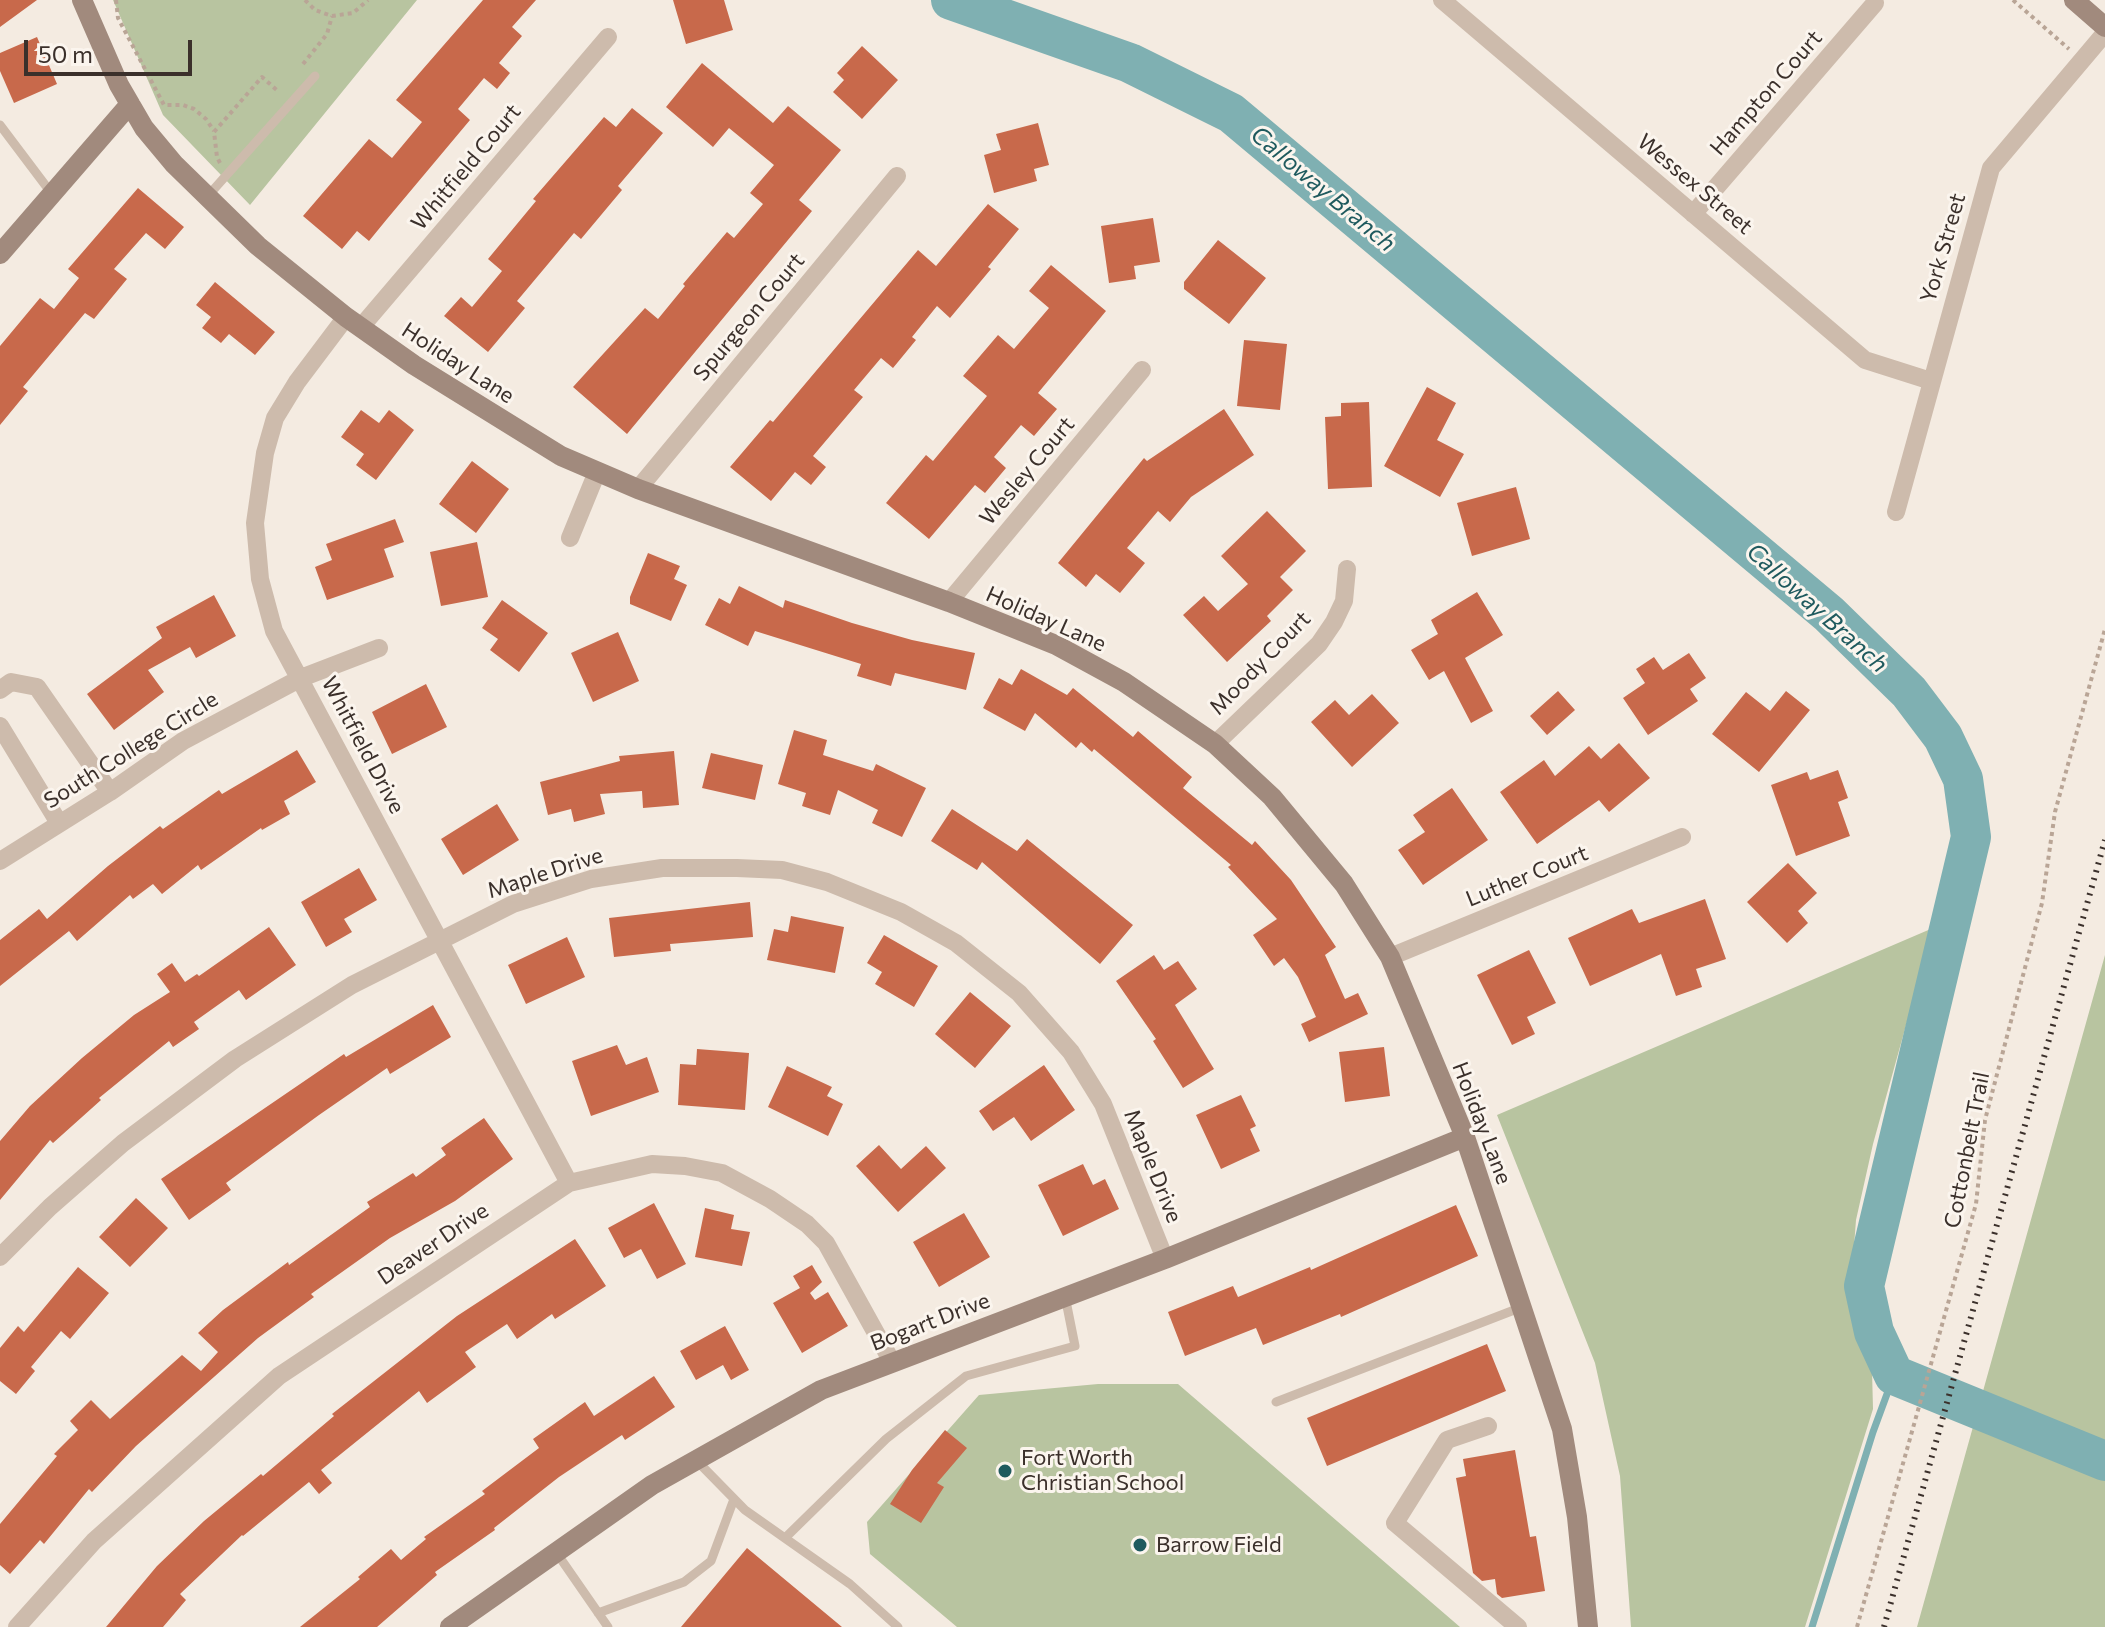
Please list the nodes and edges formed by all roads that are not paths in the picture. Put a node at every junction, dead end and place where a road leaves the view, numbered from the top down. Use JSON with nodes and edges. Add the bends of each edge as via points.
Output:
{"nodes":[{"id":1,"x":82,"y":0,"type":"edge"},
{"id":2,"x":2081,"y":2,"type":"edge"},
{"id":3,"x":1875,"y":3,"type":"dead end"},
{"id":4,"x":1454,"y":4,"type":"edge"},
{"id":5,"x":2105,"y":27,"type":"edge"},
{"id":6,"x":2105,"y":33,"type":"edge"},
{"id":7,"x":608,"y":37,"type":"dead end"},
{"id":8,"x":315,"y":76,"type":"dead end"},
{"id":9,"x":130,"y":104,"type":"junction"},
{"id":10,"x":0,"y":125,"type":"edge"},
{"id":11,"x":897,"y":176,"type":"dead end"},
{"id":12,"x":52,"y":194,"type":"junction"},
{"id":13,"x":206,"y":198,"type":"junction"},
{"id":14,"x":1693,"y":214,"type":"junction"},
{"id":15,"x":0,"y":254,"type":"edge"},
{"id":16,"x":354,"y":322,"type":"junction"},
{"id":17,"x":1142,"y":370,"type":"dead end"},
{"id":18,"x":1931,"y":381,"type":"junction"},
{"id":19,"x":597,"y":472,"type":"junction"},
{"id":20,"x":638,"y":489,"type":"junction"},
{"id":21,"x":1896,"y":512,"type":"dead end"},
{"id":22,"x":570,"y":538,"type":"dead end"},
{"id":23,"x":1347,"y":569,"type":"dead end"},
{"id":24,"x":949,"y":602,"type":"junction"},
{"id":25,"x":379,"y":648,"type":"dead end"},
{"id":26,"x":301,"y":678,"type":"junction"},
{"id":27,"x":0,"y":690,"type":"edge"},
{"id":28,"x":0,"y":726,"type":"edge"},
{"id":29,"x":1215,"y":744,"type":"junction"},
{"id":30,"x":110,"y":792,"type":"junction"},
{"id":31,"x":59,"y":823,"type":"junction"},
{"id":32,"x":1682,"y":837,"type":"dead end"},
{"id":33,"x":0,"y":861,"type":"edge"},
{"id":34,"x":439,"y":939,"type":"junction"},
{"id":35,"x":1390,"y":957,"type":"junction"},
{"id":36,"x":1465,"y":1137,"type":"junction"},
{"id":37,"x":569,"y":1183,"type":"junction"},
{"id":38,"x":0,"y":1257,"type":"edge"},
{"id":39,"x":1165,"y":1259,"type":"junction"},
{"id":40,"x":1065,"y":1296,"type":"junction"},
{"id":41,"x":1522,"y":1307,"type":"junction"},
{"id":42,"x":892,"y":1362,"type":"junction"},
{"id":43,"x":1276,"y":1402,"type":"dead end"},
{"id":44,"x":1488,"y":1426,"type":"dead end"},
{"id":45,"x":696,"y":1460,"type":"junction"},
{"id":46,"x":734,"y":1499,"type":"junction"},
{"id":47,"x":785,"y":1538,"type":"junction"},
{"id":48,"x":556,"y":1552,"type":"junction"},
{"id":49,"x":598,"y":1613,"type":"junction"},
{"id":50,"x":17,"y":1627,"type":"edge"},
{"id":51,"x":450,"y":1627,"type":"edge"},
{"id":52,"x":608,"y":1627,"type":"edge"},
{"id":53,"x":898,"y":1627,"type":"edge"},
{"id":54,"x":1518,"y":1627,"type":"edge"},
{"id":55,"x":1588,"y":1627,"type":"edge"}],
"edges":[{"from":1,"to":9,"type":"street","name":"Holiday Lane"},
{"from":2,"to":5,"type":"street"},
{"from":3,"to":14,"type":"street","name":"Hampton Court"},
{"from":4,"to":14,"type":"street","name":"Wessex Street"},
{"from":6,"to":18,"type":"street","name":"York Street","via":[[1991,168]]},
{"from":7,"to":16,"type":"street","name":"Whitfield Court"},
{"from":8,"to":13,"type":"lane"},
{"from":9,"to":12,"type":"street"},
{"from":9,"to":13,"type":"street","name":"Holiday Lane","via":[[144,128]]},
{"from":10,"to":12,"type":"lane"},
{"from":11,"to":20,"type":"street","name":"Spurgeon Court"},
{"from":12,"to":15,"type":"street"},
{"from":13,"to":16,"type":"street","name":"Holiday Lane"},
{"from":14,"to":18,"type":"street","name":"Wessex Street","via":[[1865,360]]},
{"from":16,"to":19,"type":"street","name":"Holiday Lane","via":[[526,436]]},
{"from":16,"to":26,"type":"street","name":"Whitfield Drive","via":[[297,382],[275,418],[265,453],[255,523],[260,579],[274,631]]},
{"from":17,"to":24,"type":"street","name":"Wesley Court"},
{"from":18,"to":21,"type":"street","name":"York Street"},
{"from":19,"to":20,"type":"street","name":"Holiday Lane"},
{"from":19,"to":22,"type":"street"},
{"from":20,"to":24,"type":"street","name":"Holiday Lane"},
{"from":23,"to":29,"type":"street","name":"Moody Court","via":[[1344,601],[1319,644]]},
{"from":24,"to":29,"type":"street","name":"Holiday Lane","via":[[1056,645],[1124,682]]},
{"from":25,"to":26,"type":"street","name":"South College Circle"},
{"from":26,"to":30,"type":"street","name":"South College Circle","via":[[183,741]]},
{"from":26,"to":34,"type":"street","name":"Whitfield Drive"},
{"from":27,"to":30,"type":"street","via":[[11,682],[37,687]]},
{"from":28,"to":31,"type":"street"},
{"from":29,"to":35,"type":"street","name":"Holiday Lane","via":[[1272,797],[1344,884]]},
{"from":30,"to":31,"type":"street","name":"South College Circle"},
{"from":31,"to":33,"type":"street","name":"South College Circle"},
{"from":32,"to":35,"type":"street","name":"Luther Court"},
{"from":34,"to":37,"type":"street","name":"Whitfield Drive"},
{"from":34,"to":38,"type":"street","name":"Maple Drive","via":[[352,985],[235,1059],[123,1143]]},
{"from":34,"to":39,"type":"street","name":"Maple Drive","via":[[513,904],[591,879],[662,868],[782,870],[901,912],[956,943],[1019,993],[1071,1052],[1103,1104]]},
{"from":35,"to":36,"type":"street","name":"Holiday Lane"},
{"from":36,"to":39,"type":"street","name":"Bogart Drive"},
{"from":36,"to":41,"type":"street","name":"Holiday Lane"},
{"from":37,"to":42,"type":"street","name":"Deaver Drive","via":[[652,1164],[685,1166],[722,1173],[770,1199],[826,1243]]},
{"from":37,"to":50,"type":"street","name":"Deaver Drive","via":[[279,1376],[94,1541]]},
{"from":39,"to":40,"type":"street","name":"Bogart Drive"},
{"from":40,"to":42,"type":"street","name":"Bogart Drive"},
{"from":40,"to":47,"type":"lane","via":[[1075,1346],[966,1376],[886,1439]]},
{"from":41,"to":43,"type":"lane"},
{"from":41,"to":55,"type":"street","name":"Holiday Lane","via":[[1562,1429]]},
{"from":42,"to":45,"type":"street","name":"Bogart Drive","via":[[821,1390]]},
{"from":44,"to":54,"type":"street","via":[[1447,1440],[1395,1523]]},
{"from":45,"to":46,"type":"lane"},
{"from":45,"to":48,"type":"street","name":"Bogart Drive"},
{"from":46,"to":47,"type":"lane"},
{"from":46,"to":49,"type":"lane","via":[[711,1561],[684,1582]]},
{"from":47,"to":53,"type":"lane","via":[[850,1584]]},
{"from":48,"to":49,"type":"lane"},
{"from":48,"to":51,"type":"street","name":"Bogart Drive"},
{"from":49,"to":52,"type":"lane"}]}
